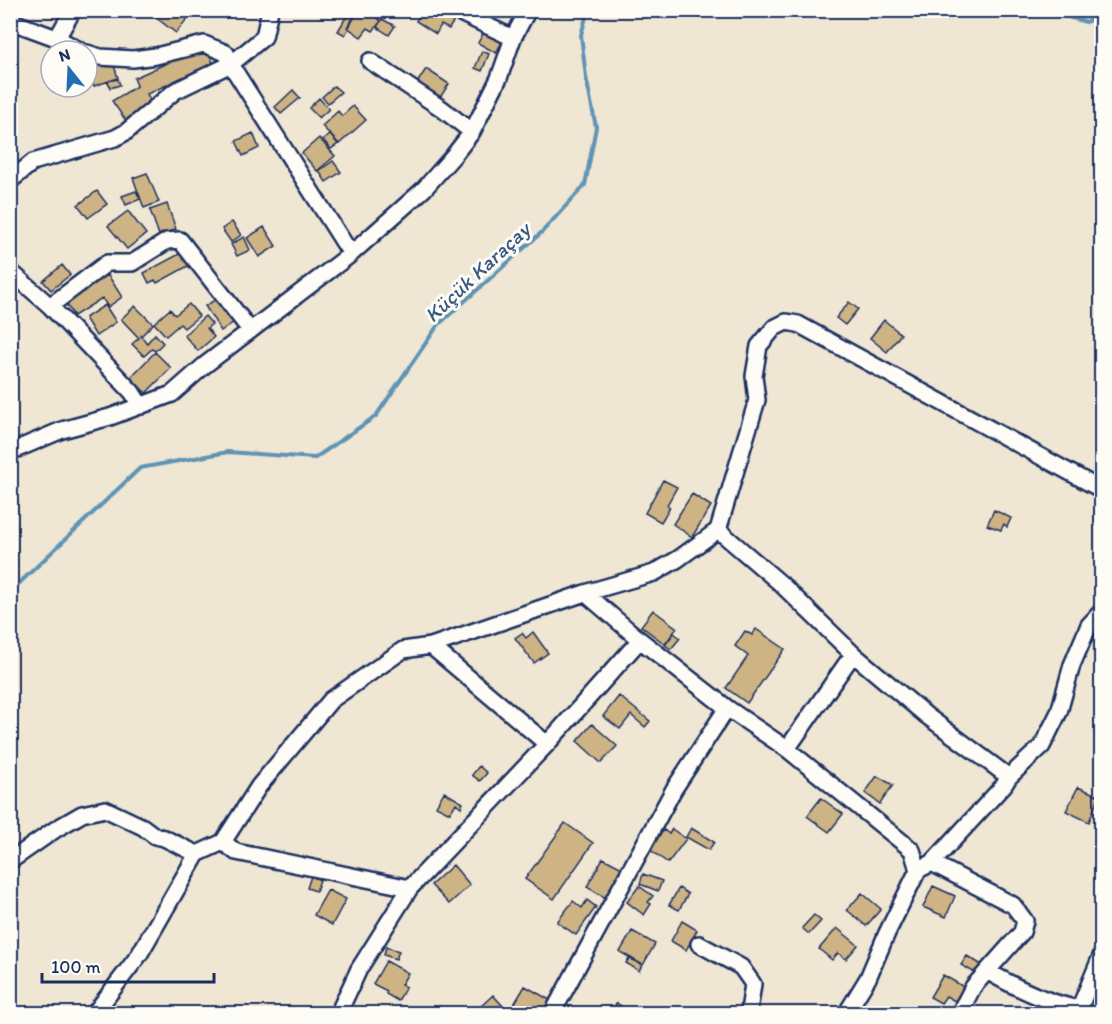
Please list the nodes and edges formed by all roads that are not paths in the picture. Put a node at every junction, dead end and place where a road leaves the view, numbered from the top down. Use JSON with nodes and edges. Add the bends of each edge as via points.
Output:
{"nodes":[{"id":1,"x":73,"y":10,"type":"edge"},
{"id":2,"x":270,"y":10,"type":"edge"},
{"id":3,"x":454,"y":10,"type":"edge"},
{"id":4,"x":528,"y":10,"type":"edge"},
{"id":5,"x":10,"y":21,"type":"edge"},
{"id":6,"x":57,"y":38,"type":"joint"},
{"id":7,"x":513,"y":38,"type":"junction"},
{"id":8,"x":99,"y":57,"type":"edge"},
{"id":9,"x":370,"y":61,"type":"dead end"},
{"id":10,"x":231,"y":64,"type":"junction"},
{"id":11,"x":472,"y":132,"type":"junction"},
{"id":12,"x":10,"y":181,"type":"edge"},
{"id":13,"x":351,"y":254,"type":"junction"},
{"id":14,"x":10,"y":271,"type":"edge"},
{"id":15,"x":50,"y":306,"type":"junction"},
{"id":16,"x":250,"y":330,"type":"junction"},
{"id":17,"x":141,"y":406,"type":"junction"},
{"id":18,"x":10,"y":452,"type":"edge"},
{"id":19,"x":1101,"y":490,"type":"edge"},
{"id":20,"x":718,"y":530,"type":"junction"},
{"id":21,"x":585,"y":592,"type":"junction"},
{"id":22,"x":1101,"y":611,"type":"edge"},
{"id":23,"x":640,"y":640,"type":"junction"},
{"id":24,"x":431,"y":646,"type":"junction"},
{"id":25,"x":853,"y":654,"type":"junction"},
{"id":26,"x":727,"y":708,"type":"junction"},
{"id":27,"x":547,"y":744,"type":"junction"},
{"id":28,"x":787,"y":749,"type":"junction"},
{"id":29,"x":1009,"y":777,"type":"junction"},
{"id":30,"x":223,"y":842,"type":"junction"},
{"id":31,"x":196,"y":854,"type":"junction"},
{"id":32,"x":10,"y":861,"type":"edge"},
{"id":33,"x":925,"y":866,"type":"junction"},
{"id":34,"x":410,"y":888,"type":"junction"},
{"id":35,"x":699,"y":944,"type":"dead end"},
{"id":36,"x":1101,"y":954,"type":"edge"},
{"id":37,"x":987,"y":971,"type":"junction"},
{"id":38,"x":1078,"y":1011,"type":"edge"},
{"id":39,"x":94,"y":1014,"type":"edge"},
{"id":40,"x":338,"y":1014,"type":"edge"},
{"id":41,"x":552,"y":1014,"type":"edge"},
{"id":42,"x":747,"y":1014,"type":"edge"},
{"id":43,"x":846,"y":1014,"type":"edge"},
{"id":44,"x":958,"y":1014,"type":"edge"}],
"edges":[{"from":1,"to":6,"type":"street"},
{"from":2,"to":10,"type":"street","via":[[264,37]]},
{"from":3,"to":7,"type":"street"},
{"from":4,"to":7,"type":"street"},
{"from":5,"to":6,"type":"street"},
{"from":7,"to":11,"type":"street","via":[[499,78]]},
{"from":8,"to":10,"type":"street","via":[[133,59],[204,44],[226,53]]},
{"from":9,"to":11,"type":"street"},
{"from":10,"to":12,"type":"street","via":[[175,91],[115,138],[33,162]]},
{"from":10,"to":13,"type":"street"},
{"from":11,"to":13,"type":"street","via":[[423,189]]},
{"from":13,"to":16,"type":"street"},
{"from":14,"to":15,"type":"street"},
{"from":15,"to":16,"type":"street","via":[[107,263],[132,263],[167,241],[180,240]]},
{"from":15,"to":17,"type":"street"},
{"from":16,"to":17,"type":"street","via":[[172,394]]},
{"from":17,"to":18,"type":"street","via":[[62,430]]},
{"from":19,"to":20,"type":"street","via":[[798,324],[786,322],[774,328],[759,346],[754,376],[757,400]]},
{"from":20,"to":21,"type":"street","via":[[654,573]]},
{"from":20,"to":25,"type":"street"},
{"from":21,"to":23,"type":"street"},
{"from":21,"to":24,"type":"street"},
{"from":22,"to":29,"type":"street","via":[[1089,624],[1059,712],[1042,746]]},
{"from":23,"to":26,"type":"street"},
{"from":23,"to":27,"type":"street"},
{"from":24,"to":27,"type":"street"},
{"from":24,"to":30,"type":"street","via":[[403,650],[331,700],[259,786]]},
{"from":25,"to":28,"type":"street"},
{"from":25,"to":29,"type":"street"},
{"from":26,"to":28,"type":"street"},
{"from":26,"to":41,"type":"street","via":[[674,789]]},
{"from":27,"to":34,"type":"street"},
{"from":28,"to":33,"type":"street","via":[[912,850]]},
{"from":29,"to":33,"type":"street"},
{"from":30,"to":31,"type":"street"},
{"from":30,"to":34,"type":"street","via":[[236,852]]},
{"from":31,"to":32,"type":"street","via":[[105,809],[82,814]]},
{"from":31,"to":39,"type":"street","via":[[139,955]]},
{"from":33,"to":37,"type":"street","via":[[1012,905],[1025,921],[1022,932]]},
{"from":33,"to":43,"type":"street"},
{"from":34,"to":40,"type":"street","via":[[359,969]]},
{"from":35,"to":42,"type":"street","via":[[741,967],[747,975],[753,984]]},
{"from":36,"to":38,"type":"street"},
{"from":37,"to":38,"type":"street","via":[[1020,990]]},
{"from":37,"to":44,"type":"street"}]}
